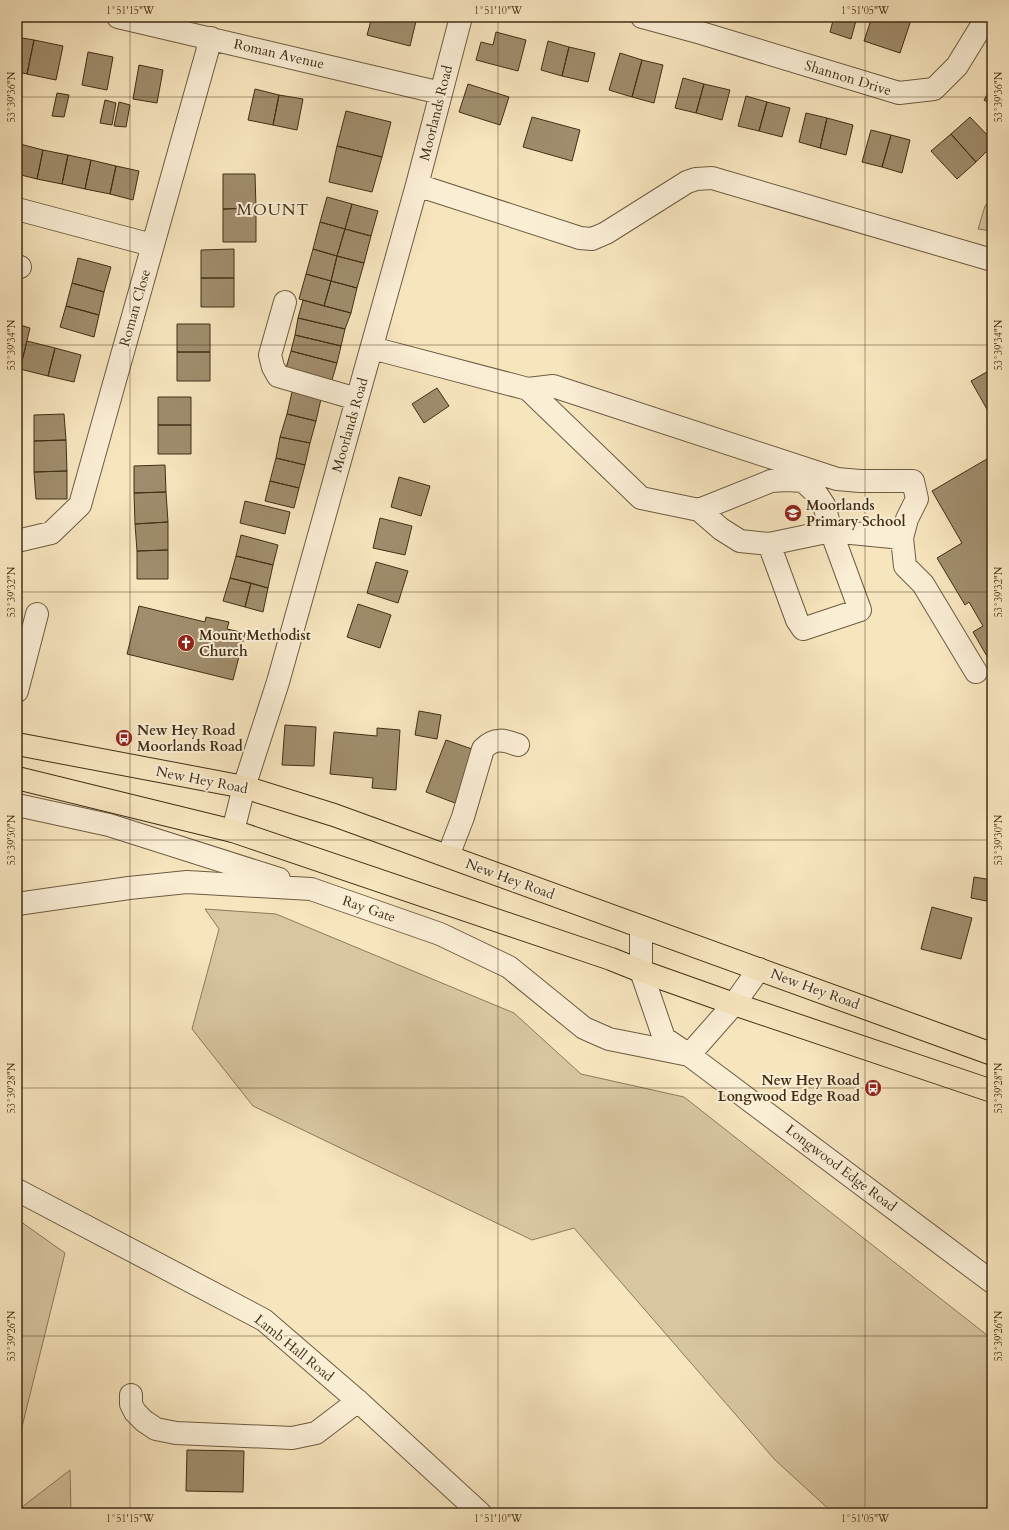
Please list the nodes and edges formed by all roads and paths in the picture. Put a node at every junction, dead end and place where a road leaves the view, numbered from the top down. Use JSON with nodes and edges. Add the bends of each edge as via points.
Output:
{"nodes":[{"id":1,"x":118,"y":17,"type":"edge"},
{"id":2,"x":461,"y":17,"type":"edge"},
{"id":3,"x":642,"y":17,"type":"edge"},
{"id":4,"x":987,"y":17,"type":"edge"},
{"id":5,"x":703,"y":25,"type":"edge"},
{"id":6,"x":199,"y":29,"type":"edge"},
{"id":7,"x":441,"y":92,"type":"junction"},
{"id":8,"x":418,"y":185,"type":"junction"},
{"id":9,"x":17,"y":209,"type":"edge"},
{"id":10,"x":152,"y":246,"type":"junction"},
{"id":11,"x":992,"y":260,"type":"edge"},
{"id":12,"x":284,"y":302,"type":"dead end"},
{"id":13,"x":372,"y":348,"type":"junction"},
{"id":14,"x":528,"y":389,"type":"junction"},
{"id":15,"x":357,"y":399,"type":"junction"},
{"id":16,"x":699,"y":510,"type":"junction"},
{"id":17,"x":831,"y":531,"type":"junction"},
{"id":18,"x":902,"y":538,"type":"junction"},
{"id":19,"x":17,"y":540,"type":"edge"},
{"id":20,"x":769,"y":544,"type":"junction"},
{"id":21,"x":37,"y":614,"type":"dead end"},
{"id":22,"x":976,"y":672,"type":"dead end"},
{"id":23,"x":17,"y":691,"type":"edge"},
{"id":24,"x":17,"y":744,"type":"edge"},
{"id":25,"x":518,"y":745,"type":"dead end"},
{"id":26,"x":17,"y":778,"type":"edge"},
{"id":27,"x":244,"y":787,"type":"junction"},
{"id":28,"x":17,"y":806,"type":"edge"},
{"id":29,"x":233,"y":831,"type":"junction"},
{"id":30,"x":448,"y":856,"type":"junction"},
{"id":31,"x":311,"y":889,"type":"junction"},
{"id":32,"x":17,"y":904,"type":"edge"},
{"id":33,"x":641,"y":927,"type":"junction"},
{"id":34,"x":759,"y":969,"type":"junction"},
{"id":35,"x":640,"y":971,"type":"junction"},
{"id":36,"x":734,"y":1004,"type":"junction"},
{"id":37,"x":992,"y":1054,"type":"edge"},
{"id":38,"x":689,"y":1055,"type":"junction"},
{"id":39,"x":992,"y":1091,"type":"edge"},
{"id":40,"x":17,"y":1190,"type":"edge"},
{"id":41,"x":992,"y":1282,"type":"edge"},
{"id":42,"x":131,"y":1395,"type":"dead end"},
{"id":43,"x":358,"y":1401,"type":"junction"},
{"id":44,"x":480,"y":1513,"type":"edge"}],
"edges":[{"from":1,"to":6,"type":"street","name":"Roman Avenue"},
{"from":2,"to":7,"type":"street","name":"Moorlands Road"},
{"from":3,"to":5,"type":"street","name":"Shannon Drive"},
{"from":4,"to":5,"type":"street","name":"Shannon Drive","via":[[957,66],[934,88],[899,93]]},
{"from":6,"to":7,"type":"street","name":"Roman Avenue"},
{"from":6,"to":10,"type":"street","name":"Roman Close"},
{"from":7,"to":8,"type":"street","name":"Moorlands Road"},
{"from":8,"to":11,"type":"street","via":[[580,238],[592,239],[606,233],[687,182],[712,178]]},
{"from":8,"to":13,"type":"street","name":"Moorlands Road"},
{"from":9,"to":10,"type":"street"},
{"from":10,"to":19,"type":"street","name":"Roman Close","via":[[80,505],[51,533]]},
{"from":12,"to":15,"type":"street","via":[[270,355],[278,376]]},
{"from":13,"to":14,"type":"street"},
{"from":13,"to":15,"type":"street","name":"Moorlands Road"},
{"from":14,"to":16,"type":"street","via":[[640,498]]},
{"from":14,"to":18,"type":"street","via":[[553,386],[837,479],[913,481],[917,499],[907,519]]},
{"from":15,"to":27,"type":"street","name":"Moorlands Road","via":[[278,682]]},
{"from":16,"to":17,"type":"street","via":[[771,480],[803,481],[816,493],[824,506]]},
{"from":16,"to":20,"type":"street","via":[[720,529],[740,541]]},
{"from":17,"to":18,"type":"street"},
{"from":17,"to":20,"type":"street"},
{"from":17,"to":20,"type":"street","via":[[860,610],[803,629],[797,620]]},
{"from":18,"to":22,"type":"street","via":[[905,566],[923,584]]},
{"from":21,"to":23,"type":"street"},
{"from":24,"to":27,"type":"highway","name":"New Hey Road"},
{"from":25,"to":30,"type":"street","via":[[504,740],[490,742],[483,749],[463,817]]},
{"from":26,"to":29,"type":"highway"},
{"from":27,"to":29,"type":"street","name":"Moorlands Road"},
{"from":27,"to":30,"type":"highway","name":"New Hey Road","via":[[334,815]]},
{"from":28,"to":31,"type":"street","via":[[109,825]]},
{"from":29,"to":35,"type":"highway"},
{"from":30,"to":33,"type":"highway","name":"New Hey Road"},
{"from":31,"to":32,"type":"street","name":"Ray Gate","via":[[186,882]]},
{"from":31,"to":38,"type":"street","name":"Ray Gate","via":[[440,934],[509,967],[584,1028],[609,1039]]},
{"from":33,"to":34,"type":"highway","name":"New Hey Road"},
{"from":33,"to":35,"type":"street","name":"Longwood Edge Road"},
{"from":34,"to":36,"type":"street"},
{"from":34,"to":37,"type":"highway","name":"New Hey Road"},
{"from":35,"to":36,"type":"highway"},
{"from":35,"to":38,"type":"street","name":"Longwood Edge Road","via":[[664,1038]]},
{"from":36,"to":38,"type":"street"},
{"from":36,"to":39,"type":"highway"},
{"from":38,"to":41,"type":"street","name":"Longwood Edge Road"},
{"from":40,"to":43,"type":"street","name":"Lamb Hall Road","via":[[264,1320]]},
{"from":42,"to":43,"type":"street","via":[[131,1404],[135,1412],[144,1422],[156,1429],[176,1433],[292,1438],[316,1433]]},
{"from":43,"to":44,"type":"street","name":"Lamb Hall Road"}]}
